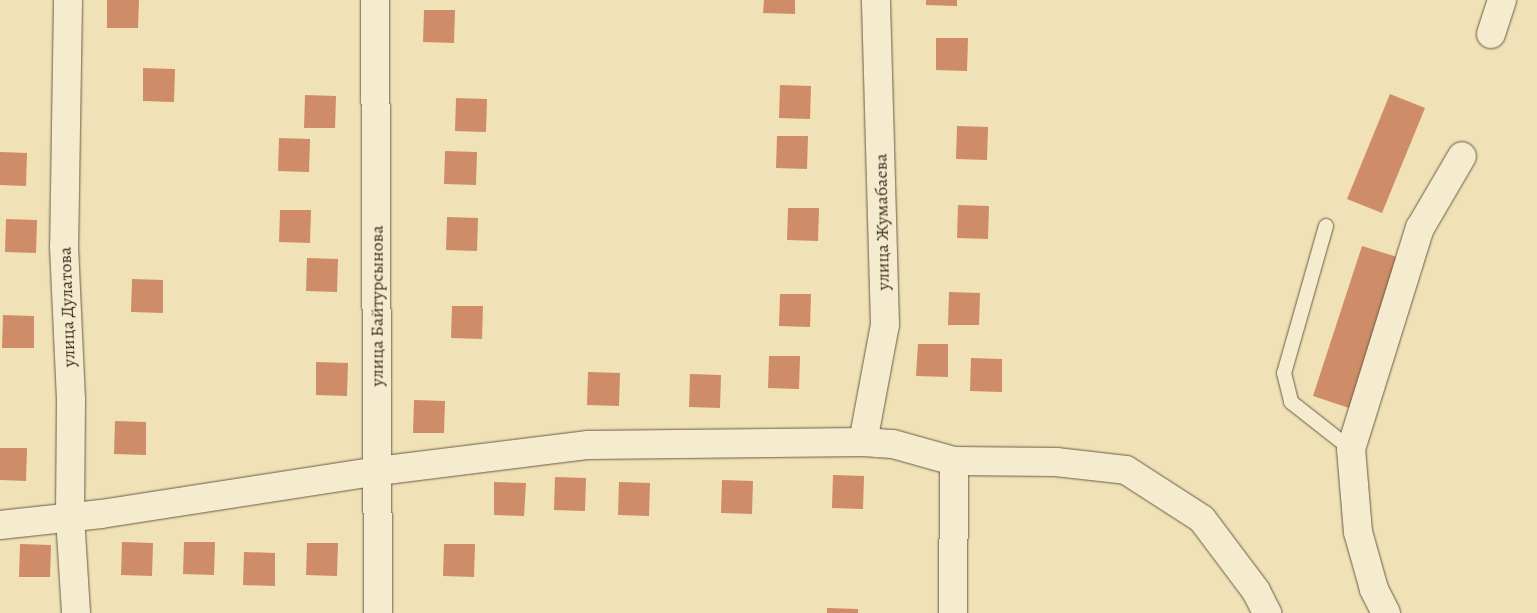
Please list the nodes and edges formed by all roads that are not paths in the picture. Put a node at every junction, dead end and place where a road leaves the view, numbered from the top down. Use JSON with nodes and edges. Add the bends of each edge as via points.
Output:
{"nodes":[{"id":1,"x":68,"y":0,"type":"edge"},
{"id":2,"x":375,"y":0,"type":"edge"},
{"id":3,"x":876,"y":0,"type":"edge"},
{"id":4,"x":1502,"y":0,"type":"edge"},
{"id":5,"x":1491,"y":34,"type":"dead end"},
{"id":6,"x":1462,"y":156,"type":"dead end"},
{"id":7,"x":1326,"y":226,"type":"dead end"},
{"id":8,"x":863,"y":442,"type":"junction"},
{"id":9,"x":1352,"y":448,"type":"junction"},
{"id":10,"x":954,"y":461,"type":"junction"},
{"id":11,"x":378,"y":471,"type":"junction"},
{"id":12,"x":70,"y":517,"type":"junction"},
{"id":13,"x":0,"y":525,"type":"edge"},
{"id":14,"x":76,"y":613,"type":"edge"},
{"id":15,"x":378,"y":613,"type":"edge"},
{"id":16,"x":953,"y":613,"type":"edge"},
{"id":17,"x":1267,"y":613,"type":"edge"},
{"id":18,"x":1386,"y":613,"type":"edge"}],
"edges":[{"from":1,"to":12,"type":"street","name":"улица Дулатова","via":[[64,246],[71,400]]},
{"from":2,"to":11,"type":"street","name":"улица Байтурсынова"},
{"from":3,"to":8,"type":"street","name":"улица Жумабаева","via":[[885,325]]},
{"from":4,"to":5,"type":"street"},
{"from":6,"to":9,"type":"street","via":[[1420,228]]},
{"from":7,"to":9,"type":"lane","via":[[1284,373],[1291,402]]},
{"from":8,"to":10,"type":"street","via":[[893,444]]},
{"from":8,"to":11,"type":"street","via":[[588,445]]},
{"from":9,"to":18,"type":"street","via":[[1358,532],[1374,588]]},
{"from":10,"to":16,"type":"street"},
{"from":10,"to":17,"type":"street","via":[[1056,462],[1126,470],[1202,519],[1256,590]]},
{"from":11,"to":12,"type":"street"},
{"from":11,"to":15,"type":"street","name":"улица Байтурсынова"},
{"from":12,"to":13,"type":"street"},
{"from":12,"to":14,"type":"street","name":"улица Дулатова"}]}
